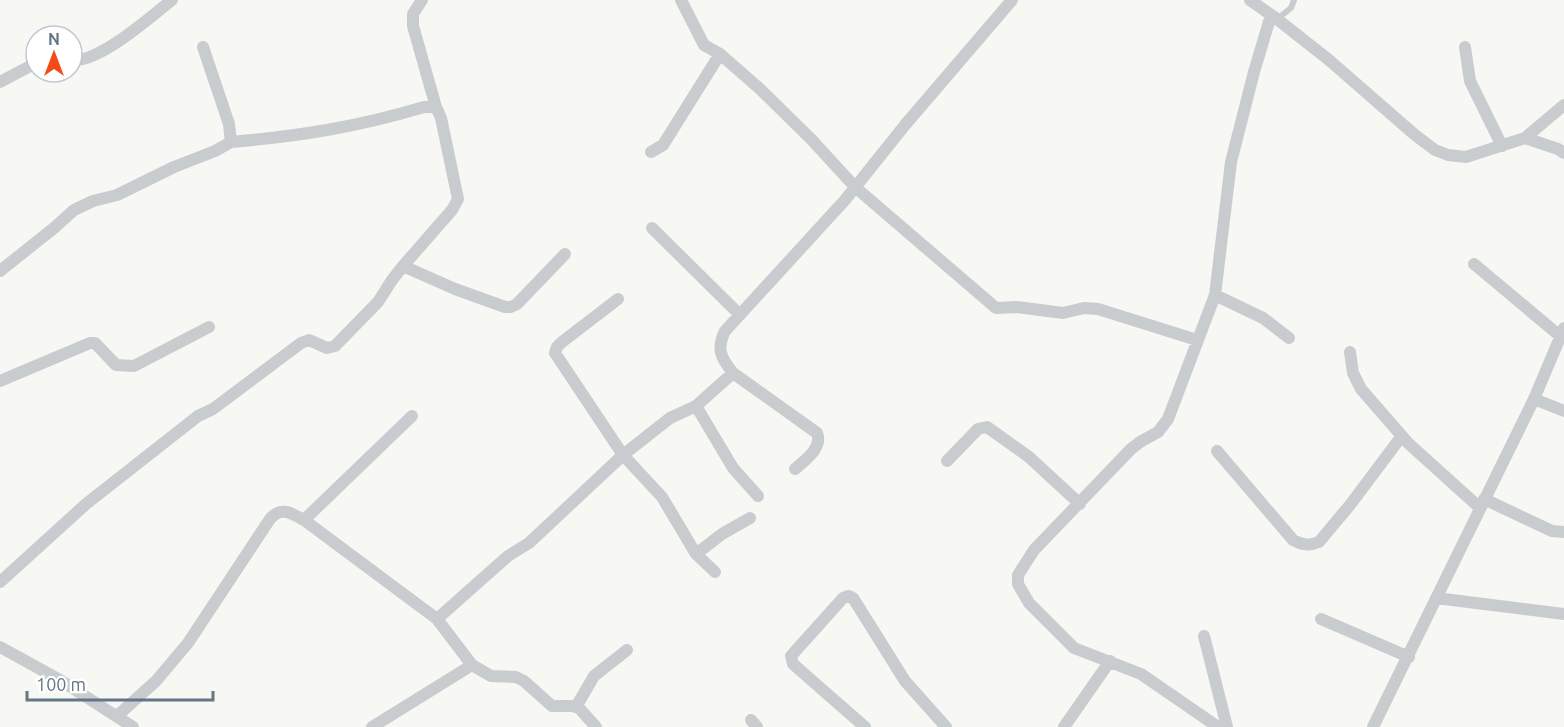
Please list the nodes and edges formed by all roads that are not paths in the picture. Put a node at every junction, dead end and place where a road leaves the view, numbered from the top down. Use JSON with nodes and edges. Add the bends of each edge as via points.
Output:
{"nodes":[{"id":1,"x":172,"y":0,"type":"edge"},
{"id":2,"x":422,"y":0,"type":"edge"},
{"id":3,"x":681,"y":0,"type":"edge"},
{"id":4,"x":1012,"y":0,"type":"edge"},
{"id":5,"x":1250,"y":0,"type":"edge"},
{"id":6,"x":1294,"y":0,"type":"edge"},
{"id":7,"x":1274,"y":17,"type":"junction"},
{"id":8,"x":203,"y":47,"type":"dead end"},
{"id":9,"x":1465,"y":47,"type":"dead end"},
{"id":10,"x":720,"y":54,"type":"junction"},
{"id":11,"x":84,"y":60,"type":"edge"},
{"id":12,"x":24,"y":69,"type":"edge"},
{"id":13,"x":0,"y":82,"type":"edge"},
{"id":14,"x":1564,"y":105,"type":"edge"},
{"id":15,"x":436,"y":107,"type":"junction"},
{"id":16,"x":1526,"y":138,"type":"junction"},
{"id":17,"x":231,"y":142,"type":"junction"},
{"id":18,"x":1502,"y":146,"type":"junction"},
{"id":19,"x":651,"y":152,"type":"dead end"},
{"id":20,"x":1564,"y":153,"type":"edge"},
{"id":21,"x":855,"y":187,"type":"junction"},
{"id":22,"x":652,"y":228,"type":"dead end"},
{"id":23,"x":565,"y":254,"type":"dead end"},
{"id":24,"x":1474,"y":264,"type":"dead end"},
{"id":25,"x":403,"y":266,"type":"junction"},
{"id":26,"x":0,"y":271,"type":"edge"},
{"id":27,"x":1215,"y":295,"type":"junction"},
{"id":28,"x":618,"y":298,"type":"dead end"},
{"id":29,"x":740,"y":315,"type":"junction"},
{"id":30,"x":209,"y":327,"type":"dead end"},
{"id":31,"x":1562,"y":332,"type":"edge"},
{"id":32,"x":1289,"y":338,"type":"dead end"},
{"id":33,"x":1197,"y":340,"type":"junction"},
{"id":34,"x":1350,"y":352,"type":"dead end"},
{"id":35,"x":733,"y":373,"type":"junction"},
{"id":36,"x":0,"y":381,"type":"edge"},
{"id":37,"x":1534,"y":399,"type":"junction"},
{"id":38,"x":696,"y":406,"type":"junction"},
{"id":39,"x":1564,"y":411,"type":"edge"},
{"id":40,"x":412,"y":416,"type":"dead end"},
{"id":41,"x":1401,"y":437,"type":"junction"},
{"id":42,"x":1217,"y":451,"type":"dead end"},
{"id":43,"x":623,"y":455,"type":"junction"},
{"id":44,"x":947,"y":461,"type":"dead end"},
{"id":45,"x":795,"y":469,"type":"dead end"},
{"id":46,"x":758,"y":496,"type":"dead end"},
{"id":47,"x":1080,"y":504,"type":"junction"},
{"id":48,"x":1482,"y":504,"type":"junction"},
{"id":49,"x":750,"y":518,"type":"dead end"},
{"id":50,"x":304,"y":520,"type":"junction"},
{"id":51,"x":1564,"y":532,"type":"edge"},
{"id":52,"x":696,"y":554,"type":"junction"},
{"id":53,"x":0,"y":564,"type":"edge"},
{"id":54,"x":715,"y":572,"type":"dead end"},
{"id":55,"x":4,"y":579,"type":"edge"},
{"id":56,"x":1436,"y":598,"type":"junction"},
{"id":57,"x":1564,"y":614,"type":"edge"},
{"id":58,"x":437,"y":620,"type":"junction"},
{"id":59,"x":1321,"y":620,"type":"dead end"},
{"id":60,"x":1204,"y":636,"type":"dead end"},
{"id":61,"x":1,"y":650,"type":"edge"},
{"id":62,"x":627,"y":650,"type":"dead end"},
{"id":63,"x":1409,"y":657,"type":"junction"},
{"id":64,"x":1110,"y":661,"type":"junction"},
{"id":65,"x":472,"y":665,"type":"junction"},
{"id":66,"x":576,"y":707,"type":"junction"},
{"id":67,"x":117,"y":716,"type":"junction"},
{"id":68,"x":134,"y":727,"type":"edge"},
{"id":69,"x":372,"y":727,"type":"edge"},
{"id":70,"x":596,"y":727,"type":"edge"},
{"id":71,"x":865,"y":727,"type":"edge"},
{"id":72,"x":946,"y":727,"type":"edge"},
{"id":73,"x":1064,"y":727,"type":"edge"},
{"id":74,"x":1218,"y":727,"type":"edge"},
{"id":75,"x":1227,"y":727,"type":"edge"},
{"id":76,"x":1373,"y":727,"type":"edge"}],
"edges":[{"from":1,"to":11,"type":"street"},
{"from":2,"to":15,"type":"street","via":[[413,14],[413,26]]},
{"from":3,"to":10,"type":"street","via":[[704,45]]},
{"from":4,"to":21,"type":"street"},
{"from":5,"to":7,"type":"street"},
{"from":6,"to":7,"type":"lane","via":[[1291,8]]},
{"from":7,"to":18,"type":"street","via":[[1435,150],[1466,157]]},
{"from":7,"to":27,"type":"street","via":[[1254,72],[1231,162]]},
{"from":8,"to":17,"type":"street","via":[[229,124]]},
{"from":9,"to":18,"type":"street","via":[[1470,81]]},
{"from":10,"to":19,"type":"street","via":[[663,145]]},
{"from":10,"to":21,"type":"street","via":[[812,140]]},
{"from":12,"to":13,"type":"street"},
{"from":14,"to":16,"type":"street"},
{"from":15,"to":17,"type":"street","via":[[352,127]]},
{"from":15,"to":25,"type":"street","via":[[459,198]]},
{"from":16,"to":18,"type":"street"},
{"from":16,"to":20,"type":"street"},
{"from":17,"to":26,"type":"street","via":[[117,195],[74,210]]},
{"from":21,"to":29,"type":"street"},
{"from":21,"to":33,"type":"street","via":[[996,308],[1063,313],[1098,309]]},
{"from":22,"to":29,"type":"street"},
{"from":23,"to":25,"type":"street","via":[[511,307],[454,289]]},
{"from":24,"to":31,"type":"street"},
{"from":25,"to":55,"type":"street","via":[[378,302],[335,346],[327,348],[309,340],[301,343],[198,416],[86,504]]},
{"from":27,"to":32,"type":"street","via":[[1263,318]]},
{"from":27,"to":33,"type":"street"},
{"from":28,"to":43,"type":"street","via":[[562,342],[555,353]]},
{"from":29,"to":35,"type":"street","via":[[725,331],[720,345],[721,357]]},
{"from":30,"to":36,"type":"street","via":[[134,366],[116,365],[95,343],[90,343]]},
{"from":31,"to":37,"type":"street"},
{"from":33,"to":47,"type":"street","via":[[1165,425],[1131,449]]},
{"from":34,"to":41,"type":"street","via":[[1356,382]]},
{"from":35,"to":38,"type":"street"},
{"from":35,"to":45,"type":"street","via":[[818,433],[815,449]]},
{"from":37,"to":39,"type":"street"},
{"from":37,"to":48,"type":"street"},
{"from":38,"to":43,"type":"street","via":[[670,418]]},
{"from":38,"to":46,"type":"street","via":[[733,468]]},
{"from":40,"to":50,"type":"street"},
{"from":41,"to":42,"type":"street","via":[[1350,505],[1313,545],[1293,540]]},
{"from":41,"to":48,"type":"street"},
{"from":43,"to":52,"type":"street","via":[[662,497]]},
{"from":43,"to":58,"type":"street","via":[[529,543],[508,556]]},
{"from":44,"to":47,"type":"street","via":[[978,429],[987,427]]},
{"from":47,"to":64,"type":"street","via":[[1034,550],[1018,575],[1018,584],[1029,603],[1067,642],[1082,652]]},
{"from":48,"to":51,"type":"street"},
{"from":48,"to":56,"type":"street"},
{"from":49,"to":52,"type":"street"},
{"from":50,"to":58,"type":"street"},
{"from":50,"to":67,"type":"street","via":[[287,511],[274,514],[189,643],[156,681]]},
{"from":52,"to":54,"type":"street"},
{"from":53,"to":55,"type":"street"},
{"from":56,"to":57,"type":"street"},
{"from":56,"to":63,"type":"street"},
{"from":58,"to":65,"type":"street"},
{"from":59,"to":63,"type":"street"},
{"from":60,"to":75,"type":"street"},
{"from":61,"to":67,"type":"street","via":[[60,680]]},
{"from":62,"to":66,"type":"street","via":[[594,676]]},
{"from":63,"to":76,"type":"street"},
{"from":64,"to":73,"type":"street"},
{"from":64,"to":74,"type":"street","via":[[1141,674]]},
{"from":65,"to":66,"type":"street","via":[[491,676],[524,681],[552,706]]},
{"from":65,"to":69,"type":"street"},
{"from":66,"to":70,"type":"street"},
{"from":67,"to":68,"type":"street"},
{"from":71,"to":72,"type":"street","via":[[794,664],[791,656],[849,596],[905,681]]}]}
